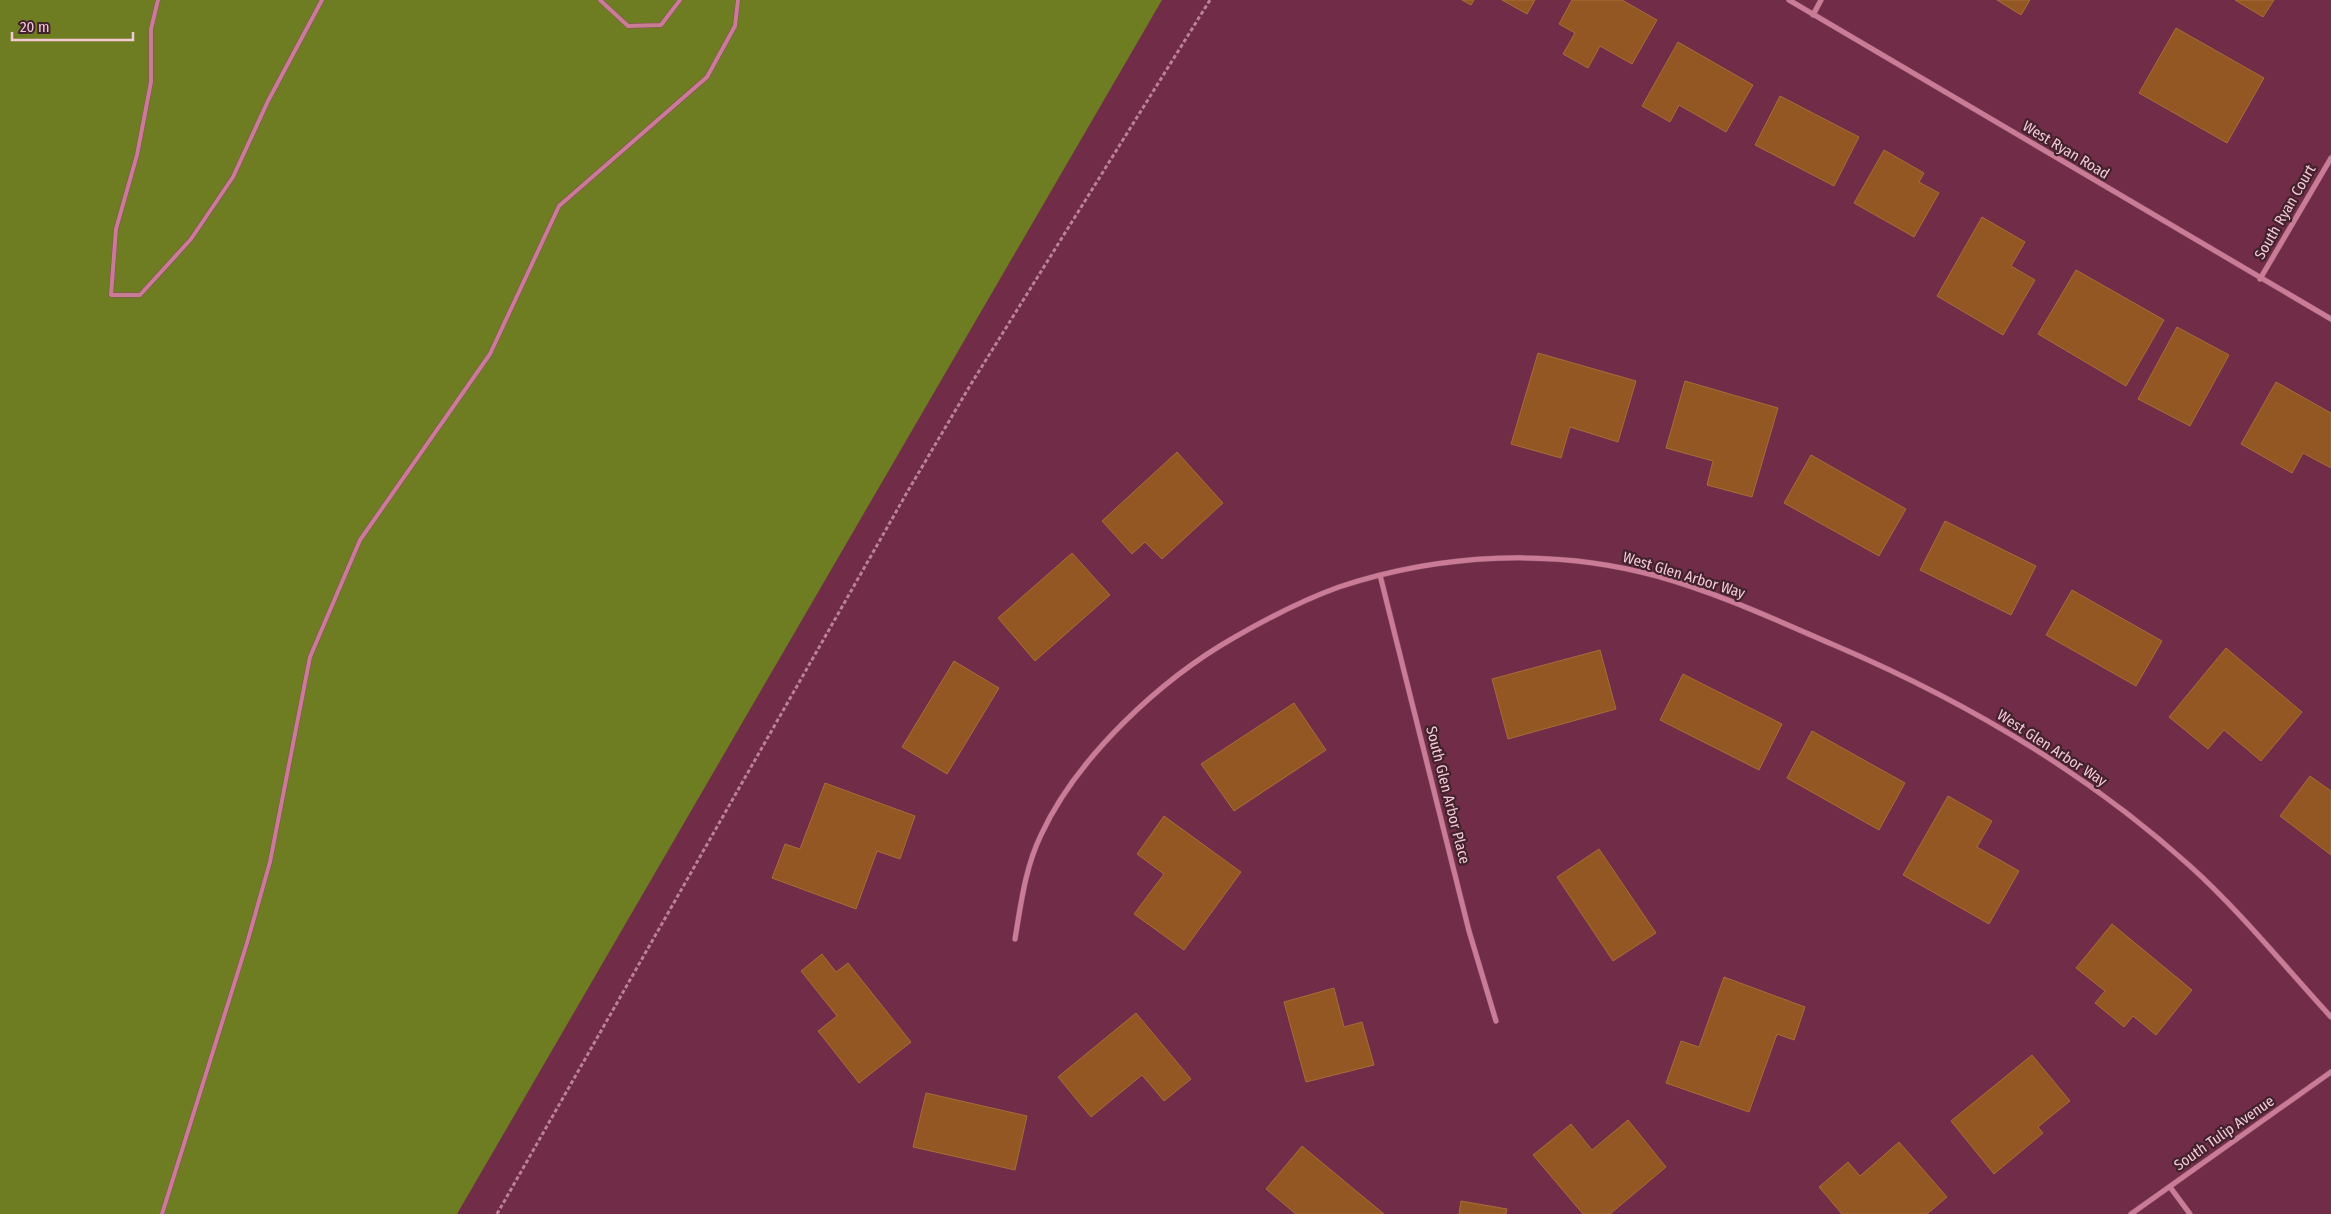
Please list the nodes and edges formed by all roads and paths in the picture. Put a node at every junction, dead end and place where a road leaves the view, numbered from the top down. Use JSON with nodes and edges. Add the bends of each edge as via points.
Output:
{"nodes":[{"id":1,"x":158,"y":0,"type":"edge"},
{"id":2,"x":322,"y":0,"type":"edge"},
{"id":3,"x":600,"y":0,"type":"edge"},
{"id":4,"x":680,"y":0,"type":"edge"},
{"id":5,"x":738,"y":0,"type":"edge"},
{"id":6,"x":1210,"y":0,"type":"edge"},
{"id":7,"x":1789,"y":0,"type":"edge"},
{"id":8,"x":1821,"y":0,"type":"edge"},
{"id":9,"x":1813,"y":15,"type":"junction"},
{"id":10,"x":2331,"y":158,"type":"edge"},
{"id":11,"x":2260,"y":279,"type":"junction"},
{"id":12,"x":2331,"y":320,"type":"edge"},
{"id":13,"x":1380,"y":575,"type":"junction"},
{"id":14,"x":1014,"y":939,"type":"dead end"},
{"id":15,"x":2331,"y":1018,"type":"edge"},
{"id":16,"x":1496,"y":1021,"type":"dead end"},
{"id":17,"x":2331,"y":1072,"type":"edge"},
{"id":18,"x":2170,"y":1187,"type":"junction"},
{"id":19,"x":162,"y":1214,"type":"edge"},
{"id":20,"x":497,"y":1214,"type":"edge"},
{"id":21,"x":2131,"y":1214,"type":"edge"},
{"id":22,"x":2190,"y":1214,"type":"edge"}],
"edges":[{"from":1,"to":2,"type":"lane","via":[[151,29],[151,82],[137,155],[116,229],[111,295],[140,295],[191,239],[233,177],[268,101]]},
{"from":3,"to":4,"type":"lane","via":[[628,26],[660,25]]},
{"from":5,"to":19,"type":"lane","via":[[735,26],[707,77],[559,206],[490,354],[360,540],[310,657],[270,862]]},
{"from":6,"to":20,"type":"path","via":[[908,489]]},
{"from":7,"to":9,"type":"street","name":"West Ryan Road"},
{"from":8,"to":9,"type":"street"},
{"from":9,"to":11,"type":"street","name":"West Ryan Road"},
{"from":10,"to":11,"type":"street","name":"South Ryan Court"},
{"from":11,"to":12,"type":"street","name":"West Ryan Road"},
{"from":13,"to":14,"type":"street","name":"West Glen Arbor Way","via":[[1335,588],[1263,621],[1180,673],[1141,706],[1086,766],[1041,834],[1026,874]]},
{"from":13,"to":15,"type":"street","name":"West Glen Arbor Way","via":[[1469,559],[1565,560],[1611,565],[1726,599],[1874,662],[2026,743],[2136,820],[2193,869]]},
{"from":13,"to":16,"type":"street","name":"South Glen Arbor Place","via":[[1469,931]]},
{"from":17,"to":18,"type":"street","name":"South Tulip Avenue"},
{"from":18,"to":21,"type":"street","name":"South Tulip Avenue"},
{"from":18,"to":22,"type":"street"}]}
